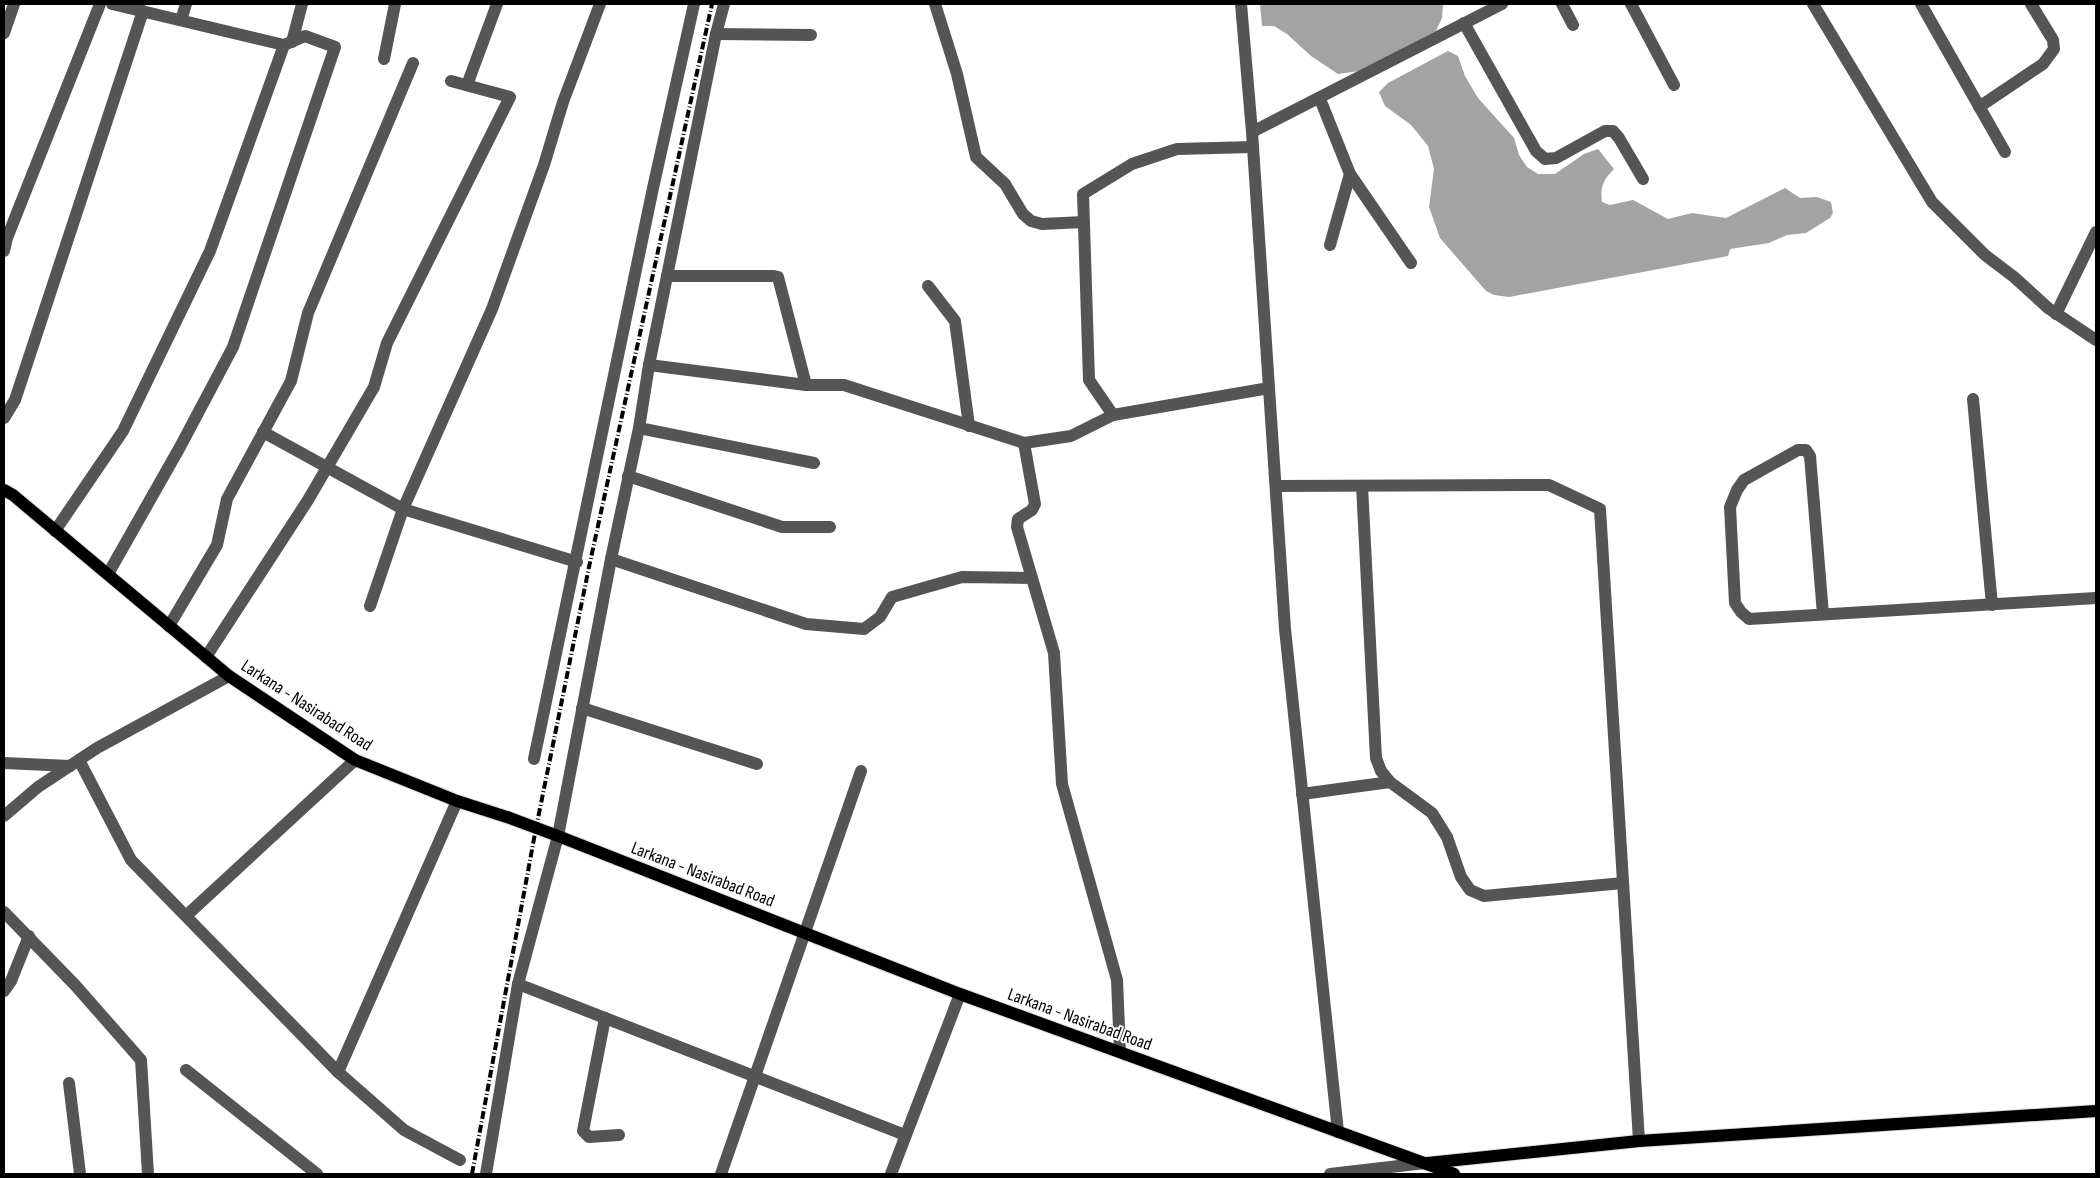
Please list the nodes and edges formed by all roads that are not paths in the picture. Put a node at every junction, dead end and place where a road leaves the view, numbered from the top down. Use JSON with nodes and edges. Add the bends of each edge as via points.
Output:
{"nodes":[{"id":1,"x":14,"y":4,"type":"edge"},
{"id":2,"x":100,"y":4,"type":"edge"},
{"id":3,"x":112,"y":4,"type":"edge"},
{"id":4,"x":186,"y":4,"type":"edge"},
{"id":5,"x":302,"y":4,"type":"edge"},
{"id":6,"x":395,"y":4,"type":"edge"},
{"id":7,"x":497,"y":4,"type":"edge"},
{"id":8,"x":600,"y":4,"type":"edge"},
{"id":9,"x":694,"y":4,"type":"edge"},
{"id":10,"x":724,"y":4,"type":"edge"},
{"id":11,"x":936,"y":4,"type":"edge"},
{"id":12,"x":1241,"y":4,"type":"edge"},
{"id":13,"x":1562,"y":4,"type":"edge"},
{"id":14,"x":1631,"y":4,"type":"edge"},
{"id":15,"x":1813,"y":4,"type":"edge"},
{"id":16,"x":1921,"y":4,"type":"edge"},
{"id":17,"x":2031,"y":4,"type":"edge"},
{"id":18,"x":1499,"y":5,"type":"edge"},
{"id":19,"x":143,"y":11,"type":"junction"},
{"id":20,"x":181,"y":20,"type":"junction"},
{"id":21,"x":1464,"y":23,"type":"junction"},
{"id":22,"x":1573,"y":25,"type":"dead end"},
{"id":23,"x":4,"y":33,"type":"edge"},
{"id":24,"x":716,"y":34,"type":"junction"},
{"id":25,"x":811,"y":35,"type":"dead end"},
{"id":26,"x":288,"y":44,"type":"junction"},
{"id":27,"x":384,"y":59,"type":"dead end"},
{"id":28,"x":413,"y":63,"type":"dead end"},
{"id":29,"x":451,"y":81,"type":"dead end"},
{"id":30,"x":467,"y":85,"type":"junction"},
{"id":31,"x":1674,"y":85,"type":"dead end"},
{"id":32,"x":1320,"y":98,"type":"junction"},
{"id":33,"x":1979,"y":107,"type":"junction"},
{"id":34,"x":1252,"y":132,"type":"junction"},
{"id":35,"x":1253,"y":147,"type":"junction"},
{"id":36,"x":2005,"y":152,"type":"dead end"},
{"id":37,"x":1350,"y":174,"type":"junction"},
{"id":38,"x":1643,"y":179,"type":"dead end"},
{"id":39,"x":1084,"y":222,"type":"junction"},
{"id":40,"x":2096,"y":232,"type":"edge"},
{"id":41,"x":1330,"y":245,"type":"dead end"},
{"id":42,"x":4,"y":251,"type":"edge"},
{"id":43,"x":1411,"y":263,"type":"dead end"},
{"id":44,"x":667,"y":276,"type":"junction"},
{"id":45,"x":928,"y":286,"type":"dead end"},
{"id":46,"x":2056,"y":314,"type":"junction"},
{"id":47,"x":2096,"y":340,"type":"edge"},
{"id":48,"x":649,"y":365,"type":"junction"},
{"id":49,"x":806,"y":386,"type":"junction"},
{"id":50,"x":1269,"y":388,"type":"junction"},
{"id":51,"x":1973,"y":399,"type":"dead end"},
{"id":52,"x":1113,"y":415,"type":"junction"},
{"id":53,"x":4,"y":418,"type":"edge"},
{"id":54,"x":969,"y":426,"type":"junction"},
{"id":55,"x":639,"y":428,"type":"junction"},
{"id":56,"x":263,"y":432,"type":"junction"},
{"id":57,"x":1024,"y":443,"type":"junction"},
{"id":58,"x":814,"y":463,"type":"dead end"},
{"id":59,"x":327,"y":467,"type":"junction"},
{"id":60,"x":628,"y":476,"type":"junction"},
{"id":61,"x":1276,"y":486,"type":"junction"},
{"id":62,"x":1362,"y":486,"type":"junction"},
{"id":63,"x":4,"y":490,"type":"edge"},
{"id":64,"x":403,"y":509,"type":"junction"},
{"id":65,"x":830,"y":527,"type":"dead end"},
{"id":66,"x":55,"y":531,"type":"junction"},
{"id":67,"x":611,"y":560,"type":"junction"},
{"id":68,"x":577,"y":562,"type":"junction"},
{"id":69,"x":108,"y":574,"type":"junction"},
{"id":70,"x":1032,"y":578,"type":"junction"},
{"id":71,"x":2096,"y":598,"type":"edge"},
{"id":72,"x":1992,"y":605,"type":"junction"},
{"id":73,"x":370,"y":606,"type":"dead end"},
{"id":74,"x":1823,"y":614,"type":"junction"},
{"id":75,"x":169,"y":626,"type":"junction"},
{"id":76,"x":206,"y":657,"type":"junction"},
{"id":77,"x":228,"y":676,"type":"junction"},
{"id":78,"x":582,"y":708,"type":"junction"},
{"id":79,"x":534,"y":759,"type":"dead end"},
{"id":80,"x":355,"y":760,"type":"junction"},
{"id":81,"x":4,"y":763,"type":"edge"},
{"id":82,"x":74,"y":763,"type":"junction"},
{"id":83,"x":757,"y":764,"type":"dead end"},
{"id":84,"x":861,"y":771,"type":"dead end"},
{"id":85,"x":1390,"y":782,"type":"junction"},
{"id":86,"x":1302,"y":794,"type":"junction"},
{"id":87,"x":457,"y":801,"type":"junction"},
{"id":88,"x":4,"y":816,"type":"edge"},
{"id":89,"x":558,"y":836,"type":"junction"},
{"id":90,"x":1623,"y":883,"type":"junction"},
{"id":91,"x":4,"y":912,"type":"edge"},
{"id":92,"x":187,"y":915,"type":"junction"},
{"id":93,"x":804,"y":932,"type":"junction"},
{"id":94,"x":29,"y":936,"type":"junction"},
{"id":95,"x":518,"y":984,"type":"junction"},
{"id":96,"x":4,"y":990,"type":"edge"},
{"id":97,"x":960,"y":994,"type":"junction"},
{"id":98,"x":605,"y":1018,"type":"junction"},
{"id":99,"x":1120,"y":1052,"type":"junction"},
{"id":100,"x":186,"y":1070,"type":"dead end"},
{"id":101,"x":338,"y":1072,"type":"junction"},
{"id":102,"x":755,"y":1076,"type":"junction"},
{"id":103,"x":69,"y":1084,"type":"dead end"},
{"id":104,"x":2096,"y":1111,"type":"edge"},
{"id":105,"x":1338,"y":1132,"type":"junction"},
{"id":106,"x":619,"y":1135,"type":"dead end"},
{"id":107,"x":905,"y":1135,"type":"junction"},
{"id":108,"x":1639,"y":1141,"type":"junction"},
{"id":109,"x":460,"y":1160,"type":"dead end"},
{"id":110,"x":1426,"y":1163,"type":"junction"},
{"id":111,"x":80,"y":1174,"type":"edge"},
{"id":112,"x":148,"y":1174,"type":"edge"},
{"id":113,"x":317,"y":1174,"type":"edge"},
{"id":114,"x":486,"y":1174,"type":"edge"},
{"id":115,"x":720,"y":1174,"type":"edge"},
{"id":116,"x":891,"y":1174,"type":"edge"},
{"id":117,"x":1330,"y":1174,"type":"edge"},
{"id":118,"x":1454,"y":1174,"type":"edge"}],
"edges":[{"from":1,"to":23,"type":"street"},
{"from":2,"to":42,"type":"street"},
{"from":3,"to":19,"type":"street"},
{"from":4,"to":20,"type":"street"},
{"from":5,"to":26,"type":"street"},
{"from":6,"to":27,"type":"street"},
{"from":7,"to":30,"type":"street"},
{"from":8,"to":64,"type":"street","via":[[492,308]]},
{"from":9,"to":68,"type":"street"},
{"from":10,"to":24,"type":"street"},
{"from":11,"to":39,"type":"street","via":[[957,74],[976,157],[1005,184],[1023,214],[1031,221],[1042,224]]},
{"from":12,"to":34,"type":"street"},
{"from":13,"to":22,"type":"street"},
{"from":14,"to":31,"type":"street"},
{"from":15,"to":46,"type":"street","via":[[1932,202],[1985,254]]},
{"from":16,"to":33,"type":"street"},
{"from":17,"to":33,"type":"street","via":[[2053,40],[2054,49],[2044,64]]},
{"from":18,"to":21,"type":"street"},
{"from":19,"to":20,"type":"street"},
{"from":19,"to":53,"type":"street","via":[[15,400]]},
{"from":20,"to":26,"type":"street"},
{"from":21,"to":32,"type":"street"},
{"from":21,"to":38,"type":"street","via":[[1540,155],[1545,159],[1556,158],[1604,131],[1613,131]]},
{"from":24,"to":25,"type":"street"},
{"from":24,"to":44,"type":"street"},
{"from":26,"to":66,"type":"street","via":[[210,251],[123,431]]},
{"from":26,"to":69,"type":"street","via":[[305,36],[335,47],[236,338],[180,447]]},
{"from":28,"to":56,"type":"street","via":[[308,312],[291,381]]},
{"from":29,"to":30,"type":"street"},
{"from":30,"to":59,"type":"street","via":[[510,97],[387,343],[374,387]]},
{"from":32,"to":34,"type":"street"},
{"from":32,"to":37,"type":"street"},
{"from":33,"to":36,"type":"street"},
{"from":34,"to":35,"type":"street"},
{"from":35,"to":39,"type":"street","via":[[1177,149],[1132,164],[1083,194]]},
{"from":35,"to":50,"type":"street"},
{"from":37,"to":41,"type":"street"},
{"from":37,"to":43,"type":"street"},
{"from":39,"to":52,"type":"street","via":[[1089,380]]},
{"from":40,"to":46,"type":"street"},
{"from":44,"to":48,"type":"street"},
{"from":44,"to":49,"type":"street","via":[[778,277]]},
{"from":45,"to":54,"type":"street","via":[[955,321]]},
{"from":46,"to":47,"type":"street"},
{"from":48,"to":49,"type":"street"},
{"from":48,"to":55,"type":"street"},
{"from":49,"to":54,"type":"street","via":[[844,385]]},
{"from":50,"to":52,"type":"street"},
{"from":50,"to":61,"type":"street"},
{"from":51,"to":72,"type":"street"},
{"from":52,"to":57,"type":"street","via":[[1072,436]]},
{"from":54,"to":57,"type":"street"},
{"from":55,"to":58,"type":"street"},
{"from":55,"to":60,"type":"street"},
{"from":56,"to":59,"type":"street"},
{"from":56,"to":75,"type":"street","via":[[227,499],[217,545]]},
{"from":57,"to":70,"type":"street","via":[[1035,504],[1032,510],[1018,519],[1017,527]]},
{"from":59,"to":64,"type":"street"},
{"from":59,"to":76,"type":"street"},
{"from":60,"to":65,"type":"street","via":[[782,527]]},
{"from":60,"to":67,"type":"street"},
{"from":61,"to":62,"type":"street"},
{"from":61,"to":86,"type":"street","via":[[1285,629]]},
{"from":62,"to":85,"type":"street","via":[[1376,758]]},
{"from":62,"to":90,"type":"street","via":[[1549,484],[1600,509]]},
{"from":63,"to":66,"type":"main road","name":"Larkana - Nasirabad Road"},
{"from":64,"to":68,"type":"street"},
{"from":64,"to":73,"type":"street"},
{"from":66,"to":69,"type":"main road","name":"Larkana - Nasirabad Road"},
{"from":67,"to":70,"type":"street","via":[[806,624],[864,629],[880,617],[892,597],[962,577]]},
{"from":67,"to":78,"type":"street"},
{"from":68,"to":79,"type":"street"},
{"from":69,"to":75,"type":"main road","name":"Larkana - Nasirabad Road"},
{"from":70,"to":99,"type":"street","via":[[1054,653],[1062,784],[1117,980]]},
{"from":71,"to":72,"type":"street"},
{"from":72,"to":74,"type":"street"},
{"from":74,"to":74,"type":"street","via":[[1750,619],[1735,603],[1730,508],[1733,499],[1744,480],[1798,450],[1806,450],[1810,456]]},
{"from":75,"to":76,"type":"main road","name":"Larkana - Nasirabad Road"},
{"from":76,"to":77,"type":"main road","name":"Larkana - Nasirabad Road"},
{"from":77,"to":80,"type":"main road","name":"Larkana - Nasirabad Road"},
{"from":77,"to":82,"type":"street"},
{"from":78,"to":83,"type":"street"},
{"from":78,"to":89,"type":"street"},
{"from":80,"to":87,"type":"main road","name":"Larkana - Nasirabad Road"},
{"from":80,"to":92,"type":"street"},
{"from":81,"to":82,"type":"street"},
{"from":82,"to":88,"type":"street","via":[[38,787]]},
{"from":82,"to":92,"type":"street","via":[[131,860]]},
{"from":84,"to":93,"type":"street"},
{"from":85,"to":86,"type":"street"},
{"from":85,"to":90,"type":"street","via":[[1432,813],[1447,837],[1461,876],[1470,890],[1484,896]]},
{"from":86,"to":105,"type":"street"},
{"from":87,"to":89,"type":"main road","name":"Larkana - Nasirabad Road"},
{"from":87,"to":101,"type":"street"},
{"from":89,"to":93,"type":"main road","name":"Larkana - Nasirabad Road"},
{"from":89,"to":95,"type":"street"},
{"from":90,"to":108,"type":"street"},
{"from":91,"to":94,"type":"street"},
{"from":92,"to":101,"type":"street"},
{"from":93,"to":97,"type":"main road","name":"Larkana - Nasirabad Road"},
{"from":93,"to":102,"type":"street"},
{"from":94,"to":96,"type":"street","via":[[11,981]]},
{"from":94,"to":112,"type":"street","via":[[140,1060]]},
{"from":95,"to":98,"type":"street"},
{"from":95,"to":114,"type":"street"},
{"from":97,"to":99,"type":"main road","name":"Larkana - Nasirabad Road"},
{"from":97,"to":107,"type":"street"},
{"from":98,"to":102,"type":"street"},
{"from":98,"to":106,"type":"street","via":[[583,1131],[589,1137]]},
{"from":99,"to":105,"type":"main road","name":"Larkana - Nasirabad Road"},
{"from":100,"to":113,"type":"street"},
{"from":101,"to":109,"type":"street","via":[[404,1130]]},
{"from":102,"to":107,"type":"street"},
{"from":102,"to":115,"type":"street"},
{"from":103,"to":111,"type":"street"},
{"from":104,"to":108,"type":"main road"},
{"from":105,"to":110,"type":"main road","name":"Larkana - Nasirabad Road"},
{"from":107,"to":116,"type":"street"},
{"from":108,"to":110,"type":"main road"},
{"from":110,"to":117,"type":"street"},
{"from":110,"to":118,"type":"main road","name":"Larkana - Nasirabad Road"}]}
